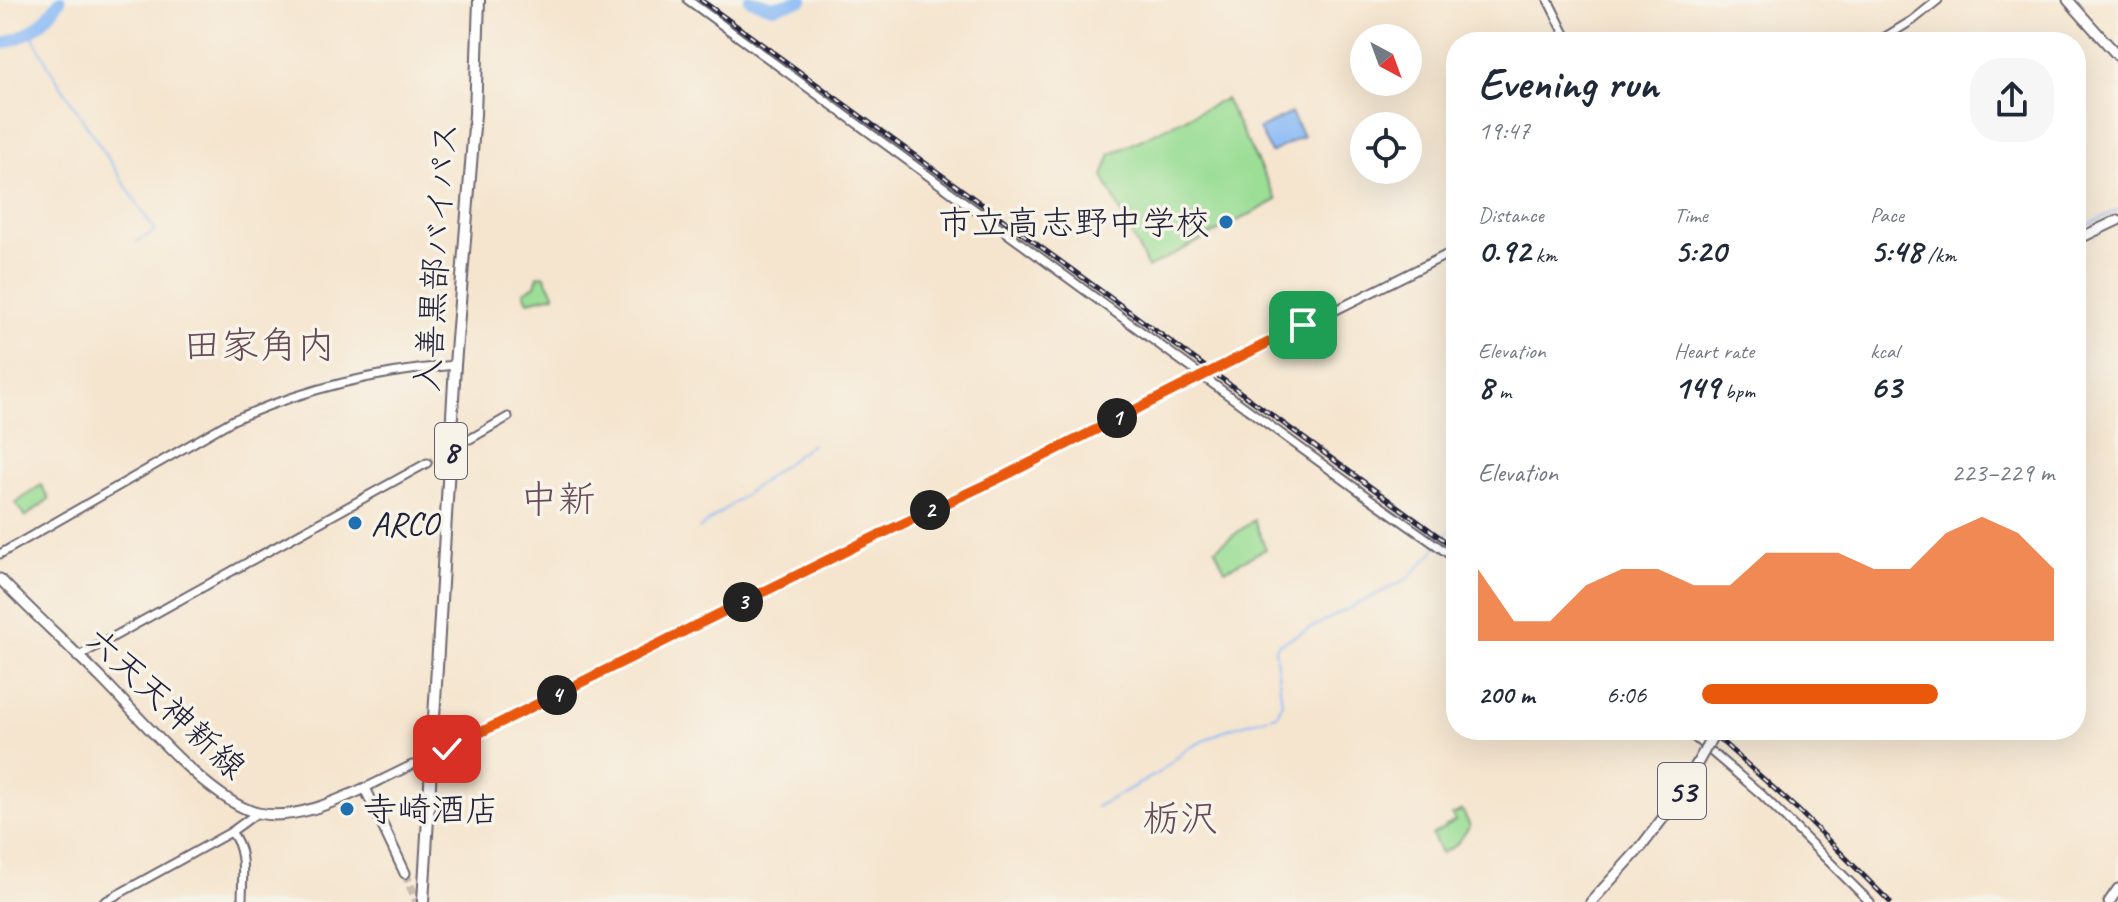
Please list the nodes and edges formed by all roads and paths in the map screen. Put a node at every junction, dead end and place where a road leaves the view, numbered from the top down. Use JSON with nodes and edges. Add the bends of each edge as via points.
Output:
{"nodes":[{"id":1,"x":479,"y":0,"type":"edge"},
{"id":2,"x":688,"y":0,"type":"edge"},
{"id":3,"x":1548,"y":0,"type":"edge"},
{"id":4,"x":1938,"y":0,"type":"edge"},
{"id":5,"x":2068,"y":0,"type":"edge"},
{"id":6,"x":1564,"y":32,"type":"edge"},
{"id":7,"x":1893,"y":32,"type":"edge"},
{"id":8,"x":2118,"y":56,"type":"edge"},
{"id":9,"x":2118,"y":220,"type":"edge"},
{"id":10,"x":2086,"y":235,"type":"edge"},
{"id":11,"x":1446,"y":255,"type":"edge"},
{"id":12,"x":455,"y":365,"type":"junction"},
{"id":13,"x":1201,"y":376,"type":"junction"},
{"id":14,"x":508,"y":417,"type":"dead end"},
{"id":15,"x":470,"y":439,"type":"tunnel mouth"},
{"id":16,"x":427,"y":463,"type":"tunnel mouth"},
{"id":17,"x":1446,"y":552,"type":"edge"},
{"id":18,"x":0,"y":554,"type":"edge"},
{"id":19,"x":0,"y":579,"type":"edge"},
{"id":20,"x":77,"y":657,"type":"junction"},
{"id":21,"x":1698,"y":740,"type":"edge"},
{"id":22,"x":1710,"y":740,"type":"edge"},
{"id":23,"x":447,"y":749,"type":"tunnel mouth"},
{"id":24,"x":412,"y":765,"type":"tunnel mouth"},
{"id":25,"x":365,"y":788,"type":"junction"},
{"id":26,"x":257,"y":813,"type":"junction"},
{"id":27,"x":231,"y":832,"type":"junction"},
{"id":28,"x":405,"y":873,"type":"tunnel mouth"},
{"id":29,"x":2118,"y":889,"type":"edge"},
{"id":30,"x":104,"y":902,"type":"edge"},
{"id":31,"x":242,"y":902,"type":"edge"},
{"id":32,"x":423,"y":902,"type":"edge"},
{"id":33,"x":1591,"y":902,"type":"edge"},
{"id":34,"x":1870,"y":902,"type":"edge"},
{"id":35,"x":2109,"y":902,"type":"edge"}],
"edges":[{"from":1,"to":12,"type":"highway","name":"入善黒部バイパス","number":"8"},
{"from":2,"to":13,"type":"street"},
{"from":3,"to":6,"type":"street"},
{"from":4,"to":7,"type":"street"},
{"from":5,"to":8,"type":"main road"},
{"from":9,"to":10,"type":"main road"},
{"from":11,"to":13,"type":"street"},
{"from":12,"to":18,"type":"street","via":[[361,377],[270,404]]},
{"from":12,"to":32,"type":"highway","name":"入善黒部バイパス","number":"8"},
{"from":13,"to":17,"type":"street"},
{"from":13,"to":23,"type":"street"},
{"from":14,"to":15,"type":"street"},
{"from":16,"to":20,"type":"street"},
{"from":19,"to":20,"type":"main road","name":"六天天神新線"},
{"from":20,"to":26,"type":"main road","name":"六天天神新線","via":[[194,772],[222,796]]},
{"from":21,"to":34,"type":"street","via":[[1761,794]]},
{"from":22,"to":33,"type":"main road","number":"53","bridge":true,"via":[[1676,801]]},
{"from":24,"to":25,"type":"street"},
{"from":25,"to":26,"type":"main road","name":"六天天神新線","via":[[302,811]]},
{"from":25,"to":28,"type":"main road"},
{"from":26,"to":27,"type":"street"},
{"from":27,"to":30,"type":"street"},
{"from":27,"to":31,"type":"street","via":[[241,851]]},
{"from":29,"to":35,"type":"main road"}]}
